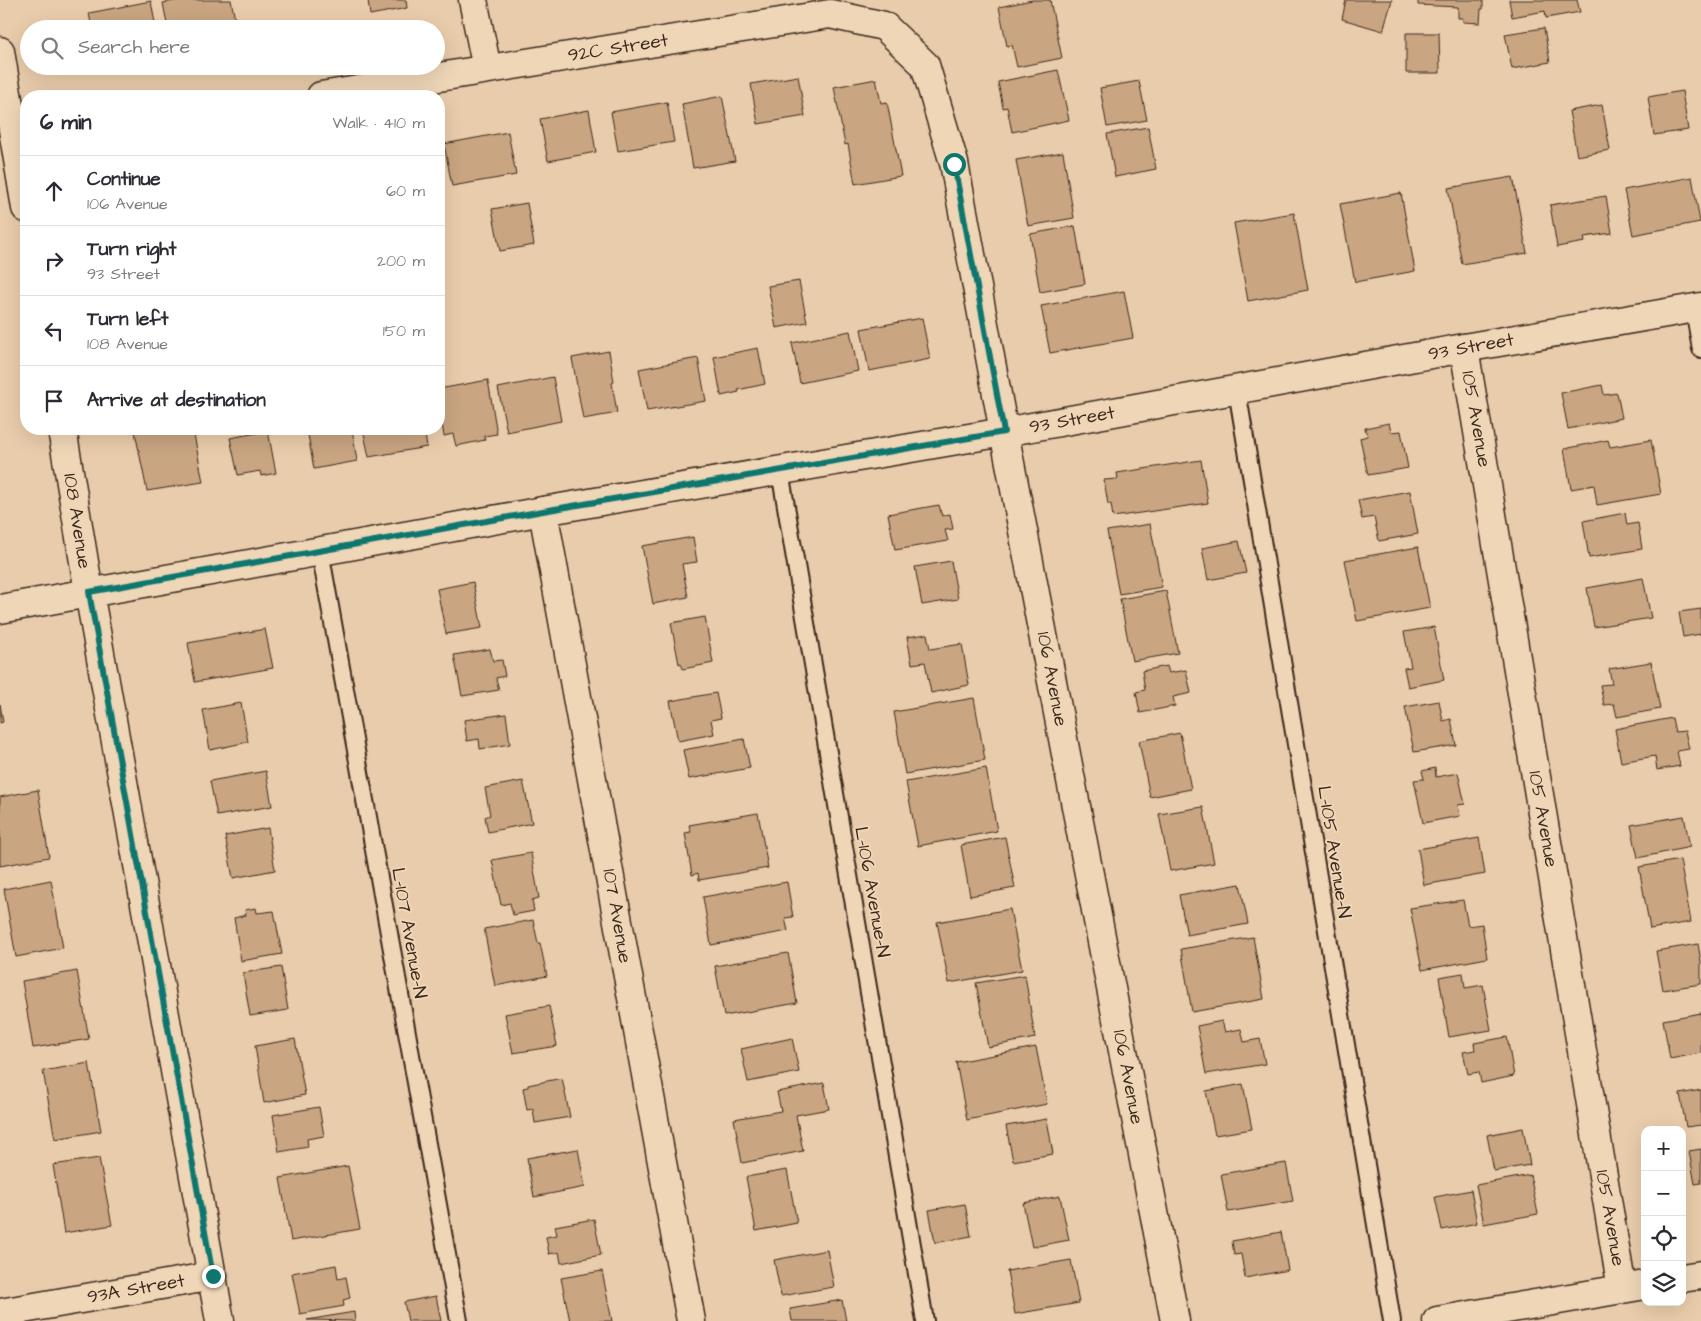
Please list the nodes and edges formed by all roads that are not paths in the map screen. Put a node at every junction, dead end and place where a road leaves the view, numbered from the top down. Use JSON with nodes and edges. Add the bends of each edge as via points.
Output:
{"nodes":[{"id":1,"x":473,"y":0,"type":"edge"},
{"id":2,"x":906,"y":47,"type":"joint"},
{"id":3,"x":0,"y":51,"type":"edge"},
{"id":4,"x":487,"y":69,"type":"junction"},
{"id":5,"x":358,"y":90,"type":"edge"},
{"id":6,"x":20,"y":141,"type":"edge"},
{"id":7,"x":1698,"y":308,"type":"edge"},
{"id":8,"x":1464,"y":348,"type":"junction"},
{"id":9,"x":1701,"y":349,"type":"edge"},
{"id":10,"x":1238,"y":390,"type":"junction"},
{"id":11,"x":1004,"y":432,"type":"junction"},
{"id":12,"x":63,"y":435,"type":"edge"},
{"id":13,"x":780,"y":470,"type":"junction"},
{"id":14,"x":543,"y":511,"type":"junction"},
{"id":15,"x":320,"y":551,"type":"junction"},
{"id":16,"x":89,"y":592,"type":"junction"},
{"id":17,"x":0,"y":609,"type":"edge"},
{"id":18,"x":1701,"y":1275,"type":"edge"},
{"id":19,"x":213,"y":1276,"type":"junction"},
{"id":20,"x":1686,"y":1277,"type":"edge"},
{"id":21,"x":1633,"y":1287,"type":"edge"},
{"id":22,"x":0,"y":1313,"type":"edge"},
{"id":23,"x":220,"y":1321,"type":"edge"},
{"id":24,"x":459,"y":1321,"type":"edge"},
{"id":25,"x":691,"y":1321,"type":"edge"},
{"id":26,"x":924,"y":1321,"type":"edge"},
{"id":27,"x":1176,"y":1321,"type":"edge"},
{"id":28,"x":1392,"y":1321,"type":"edge"},
{"id":29,"x":1437,"y":1321,"type":"edge"}],
"edges":[{"from":1,"to":4,"type":"street"},
{"from":2,"to":4,"type":"street","name":"92C Street","via":[[884,26],[830,14]]},
{"from":2,"to":11,"type":"street","name":"106 Avenue","via":[[925,65],[954,164]]},
{"from":3,"to":6,"type":"street"},
{"from":4,"to":5,"type":"street","name":"92C Street"},
{"from":7,"to":8,"type":"street","name":"93 Street"},
{"from":7,"to":9,"type":"lane"},
{"from":8,"to":10,"type":"street","name":"93 Street"},
{"from":8,"to":21,"type":"street","name":"105 Avenue"},
{"from":10,"to":11,"type":"street","name":"93 Street"},
{"from":10,"to":28,"type":"lane","name":"L-105 Avenue-N"},
{"from":11,"to":13,"type":"street","name":"93 Street"},
{"from":11,"to":27,"type":"street","name":"106 Avenue"},
{"from":12,"to":16,"type":"street","name":"108 Avenue"},
{"from":13,"to":14,"type":"street","name":"93 Street"},
{"from":13,"to":26,"type":"lane","name":"L-106 Avenue-N"},
{"from":14,"to":15,"type":"street","name":"93 Street"},
{"from":14,"to":25,"type":"street","name":"107 Avenue"},
{"from":15,"to":16,"type":"street","name":"93 Street"},
{"from":15,"to":24,"type":"lane","name":"L-107 Avenue-N"},
{"from":16,"to":17,"type":"street","name":"93 Street"},
{"from":16,"to":19,"type":"street","name":"108 Avenue"},
{"from":18,"to":20,"type":"street"},
{"from":19,"to":22,"type":"street","name":"93A Street"},
{"from":19,"to":23,"type":"street","name":"108 Avenue"},
{"from":21,"to":29,"type":"street"}]}
